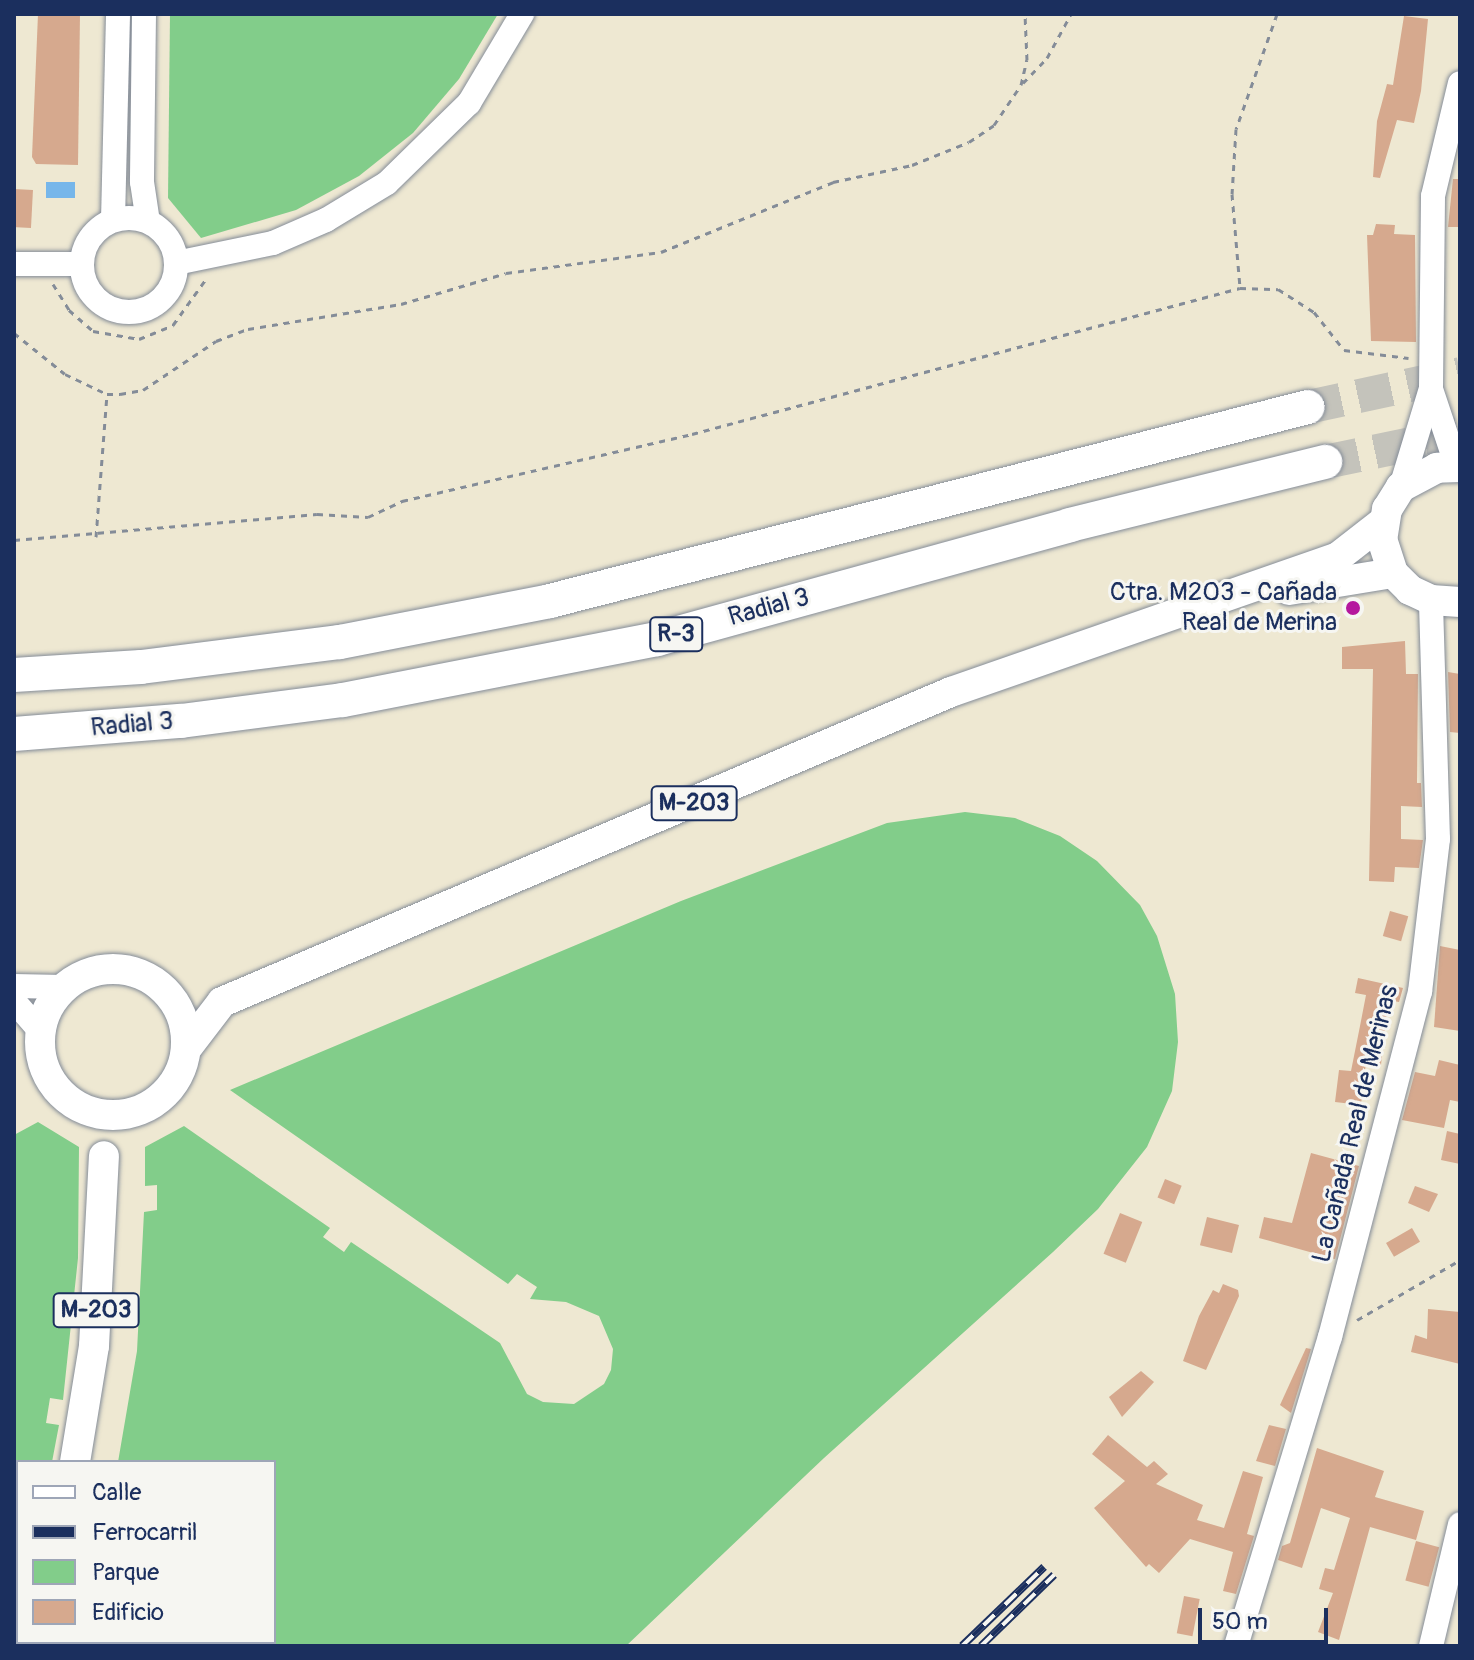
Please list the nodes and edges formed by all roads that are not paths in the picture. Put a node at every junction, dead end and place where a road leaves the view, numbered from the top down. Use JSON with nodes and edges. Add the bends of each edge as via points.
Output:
{"nodes":[{"id":1,"x":118,"y":14,"type":"edge"},
{"id":2,"x":144,"y":14,"type":"edge"},
{"id":3,"x":522,"y":14,"type":"edge"},
{"id":4,"x":1460,"y":83,"type":"edge"},
{"id":5,"x":113,"y":220,"type":"junction"},
{"id":6,"x":148,"y":222,"type":"junction"},
{"id":7,"x":176,"y":263,"type":"junction"},
{"id":8,"x":14,"y":264,"type":"edge"},
{"id":9,"x":81,"y":264,"type":"junction"},
{"id":10,"x":1431,"y":388,"type":"junction"},
{"id":11,"x":1308,"y":407,"type":"tunnel mouth"},
{"id":12,"x":1325,"y":462,"type":"tunnel mouth"},
{"id":13,"x":1459,"y":467,"type":"edge"},
{"id":14,"x":1401,"y":487,"type":"junction"},
{"id":15,"x":1383,"y":522,"type":"junction"},
{"id":16,"x":1393,"y":573,"type":"junction"},
{"id":17,"x":1446,"y":601,"type":"edge"},
{"id":18,"x":1170,"y":617,"type":"junction"},
{"id":19,"x":14,"y":675,"type":"edge"},
{"id":20,"x":14,"y":734,"type":"edge"},
{"id":21,"x":14,"y":986,"type":"edge"},
{"id":22,"x":64,"y":987,"type":"junction"},
{"id":23,"x":165,"y":991,"type":"junction"},
{"id":24,"x":14,"y":1001,"type":"edge"},
{"id":25,"x":222,"y":1002,"type":"junction"},
{"id":26,"x":40,"y":1031,"type":"junction"},
{"id":27,"x":186,"y":1049,"type":"junction"},
{"id":28,"x":79,"y":1107,"type":"junction"},
{"id":29,"x":141,"y":1110,"type":"junction"},
{"id":30,"x":104,"y":1156,"type":"junction"},
{"id":31,"x":75,"y":1460,"type":"edge"},
{"id":32,"x":1460,"y":1524,"type":"edge"},
{"id":33,"x":1236,"y":1646,"type":"edge"},
{"id":34,"x":1431,"y":1646,"type":"edge"}],
"edges":[{"from":1,"to":5,"type":"street"},
{"from":2,"to":6,"type":"street","via":[[142,182]]},
{"from":3,"to":7,"type":"street","via":[[469,103],[387,183],[326,220],[273,243]]},
{"from":4,"to":10,"type":"street","via":[[1433,196]]},
{"from":5,"to":6,"type":"street"},
{"from":5,"to":9,"type":"street","via":[[90,237]]},
{"from":6,"to":7,"type":"street","via":[[170,243]]},
{"from":7,"to":9,"type":"street","via":[[171,285],[157,302],[124,311],[93,296]]},
{"from":8,"to":9,"type":"street"},
{"from":10,"to":13,"type":"street"},
{"from":10,"to":14,"type":"street"},
{"from":11,"to":19,"type":"highway","number":"R-3","via":[[550,601],[340,642],[141,667]]},
{"from":12,"to":20,"type":"highway","name":"Radial 3","number":"R-3","via":[[1070,525],[657,639],[343,700],[181,721]]},
{"from":13,"to":14,"type":"main road","via":[[1427,471]]},
{"from":14,"to":15,"type":"main road","number":"M-203"},
{"from":15,"to":16,"type":"main road","via":[[1382,539]]},
{"from":15,"to":18,"type":"main road","number":"M-203","via":[[1338,557]]},
{"from":16,"to":17,"type":"main road"},
{"from":16,"to":18,"type":"main road","number":"M-203","via":[[1265,594]]},
{"from":17,"to":33,"type":"street","name":"La Cañada Real de Merinas","via":[[1438,839],[1420,992],[1330,1337]]},
{"from":18,"to":25,"type":"main road","number":"M-203","via":[[951,692]]},
{"from":21,"to":22,"type":"street"},
{"from":22,"to":23,"type":"main road","via":[[82,976],[122,970]]},
{"from":22,"to":26,"type":"main road","via":[[48,1007]]},
{"from":23,"to":25,"type":"main road"},
{"from":23,"to":27,"type":"main road","via":[[185,1028]]},
{"from":24,"to":26,"type":"street"},
{"from":25,"to":27,"type":"main road","number":"M-203"},
{"from":26,"to":28,"type":"main road","via":[[48,1076]]},
{"from":27,"to":29,"type":"main road","via":[[172,1086]]},
{"from":28,"to":29,"type":"main road","via":[[109,1115]]},
{"from":28,"to":30,"type":"main road"},
{"from":29,"to":30,"type":"main road"},
{"from":30,"to":31,"type":"main road","number":"M-203","via":[[94,1346]]},
{"from":32,"to":34,"type":"street"}]}
